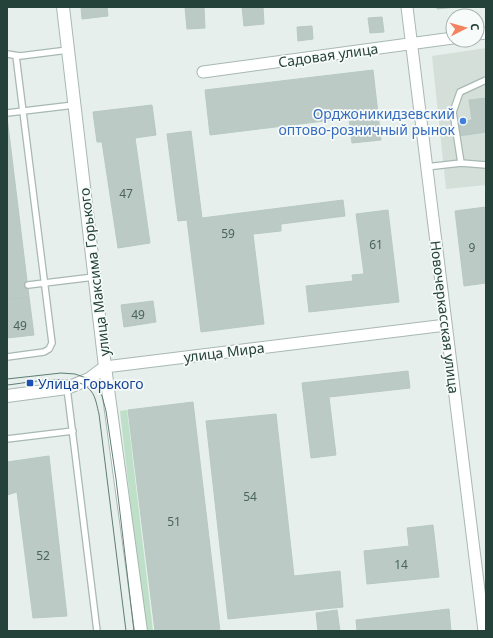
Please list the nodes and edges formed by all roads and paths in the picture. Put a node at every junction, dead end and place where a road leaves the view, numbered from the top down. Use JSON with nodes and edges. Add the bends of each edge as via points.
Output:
{"nodes":[{"id":1,"x":63,"y":7,"type":"edge"},
{"id":2,"x":407,"y":7,"type":"edge"},
{"id":3,"x":445,"y":39,"type":"edge"},
{"id":4,"x":411,"y":44,"type":"junction"},
{"id":5,"x":68,"y":50,"type":"junction"},
{"id":6,"x":7,"y":54,"type":"edge"},
{"id":7,"x":16,"y":56,"type":"junction"},
{"id":8,"x":203,"y":72,"type":"dead end"},
{"id":9,"x":486,"y":80,"type":"edge"},
{"id":10,"x":74,"y":105,"type":"junction"},
{"id":11,"x":23,"y":111,"type":"junction"},
{"id":12,"x":7,"y":113,"type":"edge"},
{"id":13,"x":461,"y":162,"type":"junction"},
{"id":14,"x":486,"y":165,"type":"edge"},
{"id":15,"x":426,"y":167,"type":"junction"},
{"id":16,"x":94,"y":277,"type":"junction"},
{"id":17,"x":44,"y":283,"type":"junction"},
{"id":18,"x":28,"y":285,"type":"dead end"},
{"id":19,"x":446,"y":325,"type":"junction"},
{"id":20,"x":7,"y":357,"type":"edge"},
{"id":21,"x":105,"y":367,"type":"junction"},
{"id":22,"x":67,"y":388,"type":"junction"},
{"id":23,"x":7,"y":396,"type":"edge"},
{"id":24,"x":72,"y":431,"type":"junction"},
{"id":25,"x":7,"y":439,"type":"edge"},
{"id":26,"x":485,"y":628,"type":"edge"},
{"id":27,"x":96,"y":631,"type":"edge"},
{"id":28,"x":141,"y":631,"type":"edge"}],
"edges":[{"from":1,"to":5,"type":"street","name":"улица Максима Горького"},
{"from":2,"to":4,"type":"street","name":"Новочеркасская улица"},
{"from":3,"to":4,"type":"street","name":"Садовая улица"},
{"from":4,"to":8,"type":"street","name":"Садовая улица"},
{"from":4,"to":15,"type":"street","name":"Новочеркасская улица"},
{"from":5,"to":7,"type":"lane"},
{"from":5,"to":10,"type":"street","name":"улица Максима Горького"},
{"from":6,"to":7,"type":"lane"},
{"from":7,"to":11,"type":"lane"},
{"from":9,"to":13,"type":"lane","via":[[460,92],[453,112]]},
{"from":10,"to":11,"type":"lane"},
{"from":10,"to":16,"type":"street","name":"улица Максима Горького"},
{"from":11,"to":12,"type":"lane"},
{"from":11,"to":17,"type":"lane"},
{"from":13,"to":14,"type":"lane"},
{"from":13,"to":15,"type":"lane"},
{"from":15,"to":19,"type":"street","name":"Новочеркасская улица"},
{"from":16,"to":17,"type":"lane"},
{"from":16,"to":21,"type":"street","name":"улица Максима Горького"},
{"from":17,"to":18,"type":"lane"},
{"from":17,"to":20,"type":"lane","via":[[51,346],[44,352]]},
{"from":19,"to":21,"type":"street","name":"улица Мира"},
{"from":19,"to":26,"type":"street","name":"Новочеркасская улица"},
{"from":21,"to":22,"type":"street","name":"улица Мира"},
{"from":21,"to":28,"type":"street","name":"улица Максима Горького"},
{"from":22,"to":23,"type":"street","name":"улица Мира"},
{"from":22,"to":24,"type":"lane"},
{"from":24,"to":25,"type":"lane"},
{"from":24,"to":27,"type":"lane"}]}
